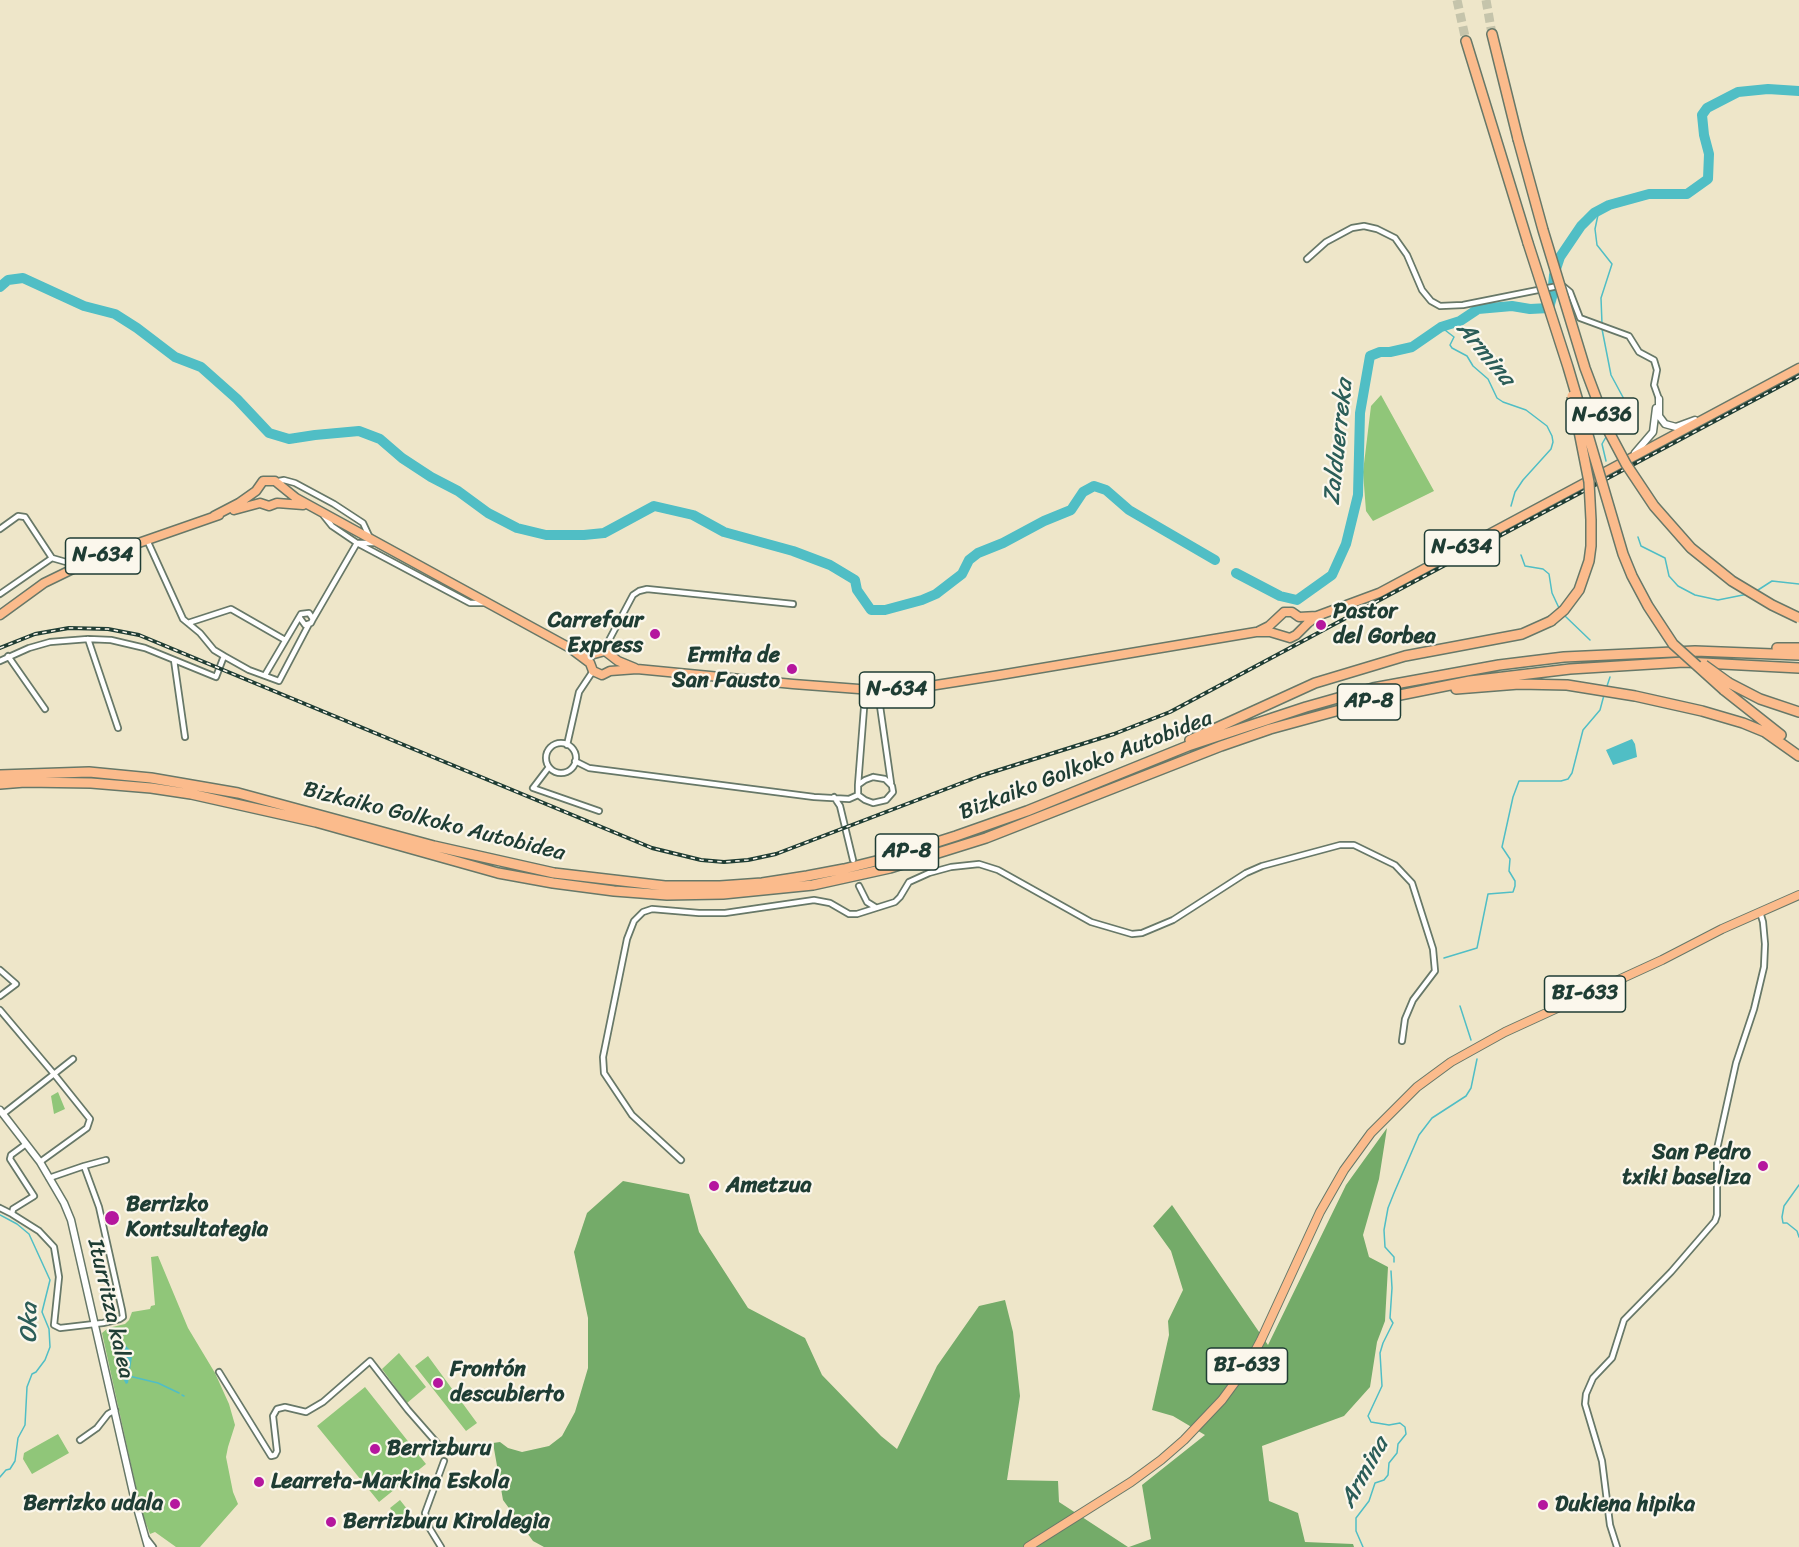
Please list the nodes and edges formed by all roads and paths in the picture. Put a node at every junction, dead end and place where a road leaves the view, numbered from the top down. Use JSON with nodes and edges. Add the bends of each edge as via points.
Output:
{"nodes":[{"id":1,"x":1492,"y":34,"type":"tunnel mouth"},
{"id":2,"x":1466,"y":41,"type":"tunnel mouth"},
{"id":3,"x":1307,"y":259,"type":"dead end"},
{"id":4,"x":1568,"y":367,"type":"junction"},
{"id":5,"x":1799,"y":368,"type":"edge"},
{"id":6,"x":1659,"y":399,"type":"junction"},
{"id":7,"x":1729,"y":406,"type":"junction"},
{"id":8,"x":1633,"y":455,"type":"junction"},
{"id":9,"x":280,"y":486,"type":"junction"},
{"id":10,"x":256,"y":491,"type":"junction"},
{"id":11,"x":260,"y":503,"type":"junction"},
{"id":12,"x":277,"y":503,"type":"junction"},
{"id":13,"x":317,"y":510,"type":"junction"},
{"id":14,"x":214,"y":516,"type":"junction"},
{"id":15,"x":0,"y":529,"type":"edge"},
{"id":16,"x":147,"y":540,"type":"junction"},
{"id":17,"x":374,"y":540,"type":"junction"},
{"id":18,"x":357,"y":543,"type":"junction"},
{"id":19,"x":107,"y":554,"type":"junction"},
{"id":20,"x":52,"y":558,"type":"junction"},
{"id":21,"x":0,"y":594,"type":"edge"},
{"id":22,"x":490,"y":603,"type":"junction"},
{"id":23,"x":793,"y":604,"type":"dead end"},
{"id":24,"x":320,"y":606,"type":"junction"},
{"id":25,"x":309,"y":613,"type":"junction"},
{"id":26,"x":0,"y":615,"type":"edge"},
{"id":27,"x":1299,"y":616,"type":"junction"},
{"id":28,"x":1317,"y":616,"type":"junction"},
{"id":29,"x":300,"y":618,"type":"junction"},
{"id":30,"x":1277,"y":618,"type":"junction"},
{"id":31,"x":1799,"y":618,"type":"edge"},
{"id":32,"x":311,"y":622,"type":"junction"},
{"id":33,"x":188,"y":623,"type":"junction"},
{"id":34,"x":1301,"y":630,"type":"junction"},
{"id":35,"x":1256,"y":632,"type":"junction"},
{"id":36,"x":1280,"y":634,"type":"junction"},
{"id":37,"x":88,"y":639,"type":"junction"},
{"id":38,"x":285,"y":640,"type":"junction"},
{"id":39,"x":608,"y":644,"type":"dead end"},
{"id":40,"x":570,"y":648,"type":"junction"},
{"id":41,"x":1799,"y":648,"type":"edge"},
{"id":42,"x":1630,"y":653,"type":"junction"},
{"id":43,"x":594,"y":654,"type":"junction"},
{"id":44,"x":1799,"y":655,"type":"edge"},
{"id":45,"x":8,"y":656,"type":"junction"},
{"id":46,"x":225,"y":656,"type":"junction"},
{"id":47,"x":611,"y":656,"type":"junction"},
{"id":48,"x":174,"y":660,"type":"junction"},
{"id":49,"x":0,"y":661,"type":"edge"},
{"id":50,"x":591,"y":667,"type":"junction"},
{"id":51,"x":1799,"y":668,"type":"edge"},
{"id":52,"x":637,"y":669,"type":"junction"},
{"id":53,"x":610,"y":671,"type":"junction"},
{"id":54,"x":265,"y":675,"type":"junction"},
{"id":55,"x":1727,"y":686,"type":"junction"},
{"id":56,"x":1433,"y":689,"type":"junction"},
{"id":57,"x":880,"y":706,"type":"dead end"},
{"id":58,"x":864,"y":708,"type":"dead end"},
{"id":59,"x":45,"y":709,"type":"dead end"},
{"id":60,"x":1799,"y":712,"type":"edge"},
{"id":61,"x":118,"y":728,"type":"dead end"},
{"id":62,"x":185,"y":737,"type":"dead end"},
{"id":63,"x":567,"y":745,"type":"junction"},
{"id":64,"x":1799,"y":748,"type":"edge"},
{"id":65,"x":1799,"y":756,"type":"edge"},
{"id":66,"x":575,"y":761,"type":"junction"},
{"id":67,"x":549,"y":766,"type":"junction"},
{"id":68,"x":1122,"y":771,"type":"junction"},
{"id":69,"x":0,"y":775,"type":"edge"},
{"id":70,"x":891,"y":783,"type":"junction"},
{"id":71,"x":0,"y":784,"type":"edge"},
{"id":72,"x":858,"y":786,"type":"junction"},
{"id":73,"x":858,"y":795,"type":"junction"},
{"id":74,"x":834,"y":797,"type":"junction"},
{"id":75,"x":849,"y":799,"type":"junction"},
{"id":76,"x":599,"y":811,"type":"dead end"},
{"id":77,"x":841,"y":814,"type":"junction"},
{"id":78,"x":853,"y":860,"type":"dead end"},
{"id":79,"x":859,"y":886,"type":"dead end"},
{"id":80,"x":1799,"y":895,"type":"edge"},
{"id":81,"x":867,"y":902,"type":"junction"},
{"id":82,"x":878,"y":908,"type":"junction"},
{"id":83,"x":1760,"y":912,"type":"junction"},
{"id":84,"x":857,"y":914,"type":"junction"},
{"id":85,"x":0,"y":970,"type":"edge"},
{"id":86,"x":0,"y":996,"type":"edge"},
{"id":87,"x":0,"y":1010,"type":"edge"},
{"id":88,"x":1402,"y":1041,"type":"dead end"},
{"id":89,"x":73,"y":1059,"type":"dead end"},
{"id":90,"x":54,"y":1074,"type":"junction"},
{"id":91,"x":2,"y":1112,"type":"edge"},
{"id":92,"x":26,"y":1144,"type":"junction"},
{"id":93,"x":106,"y":1160,"type":"dead end"},
{"id":94,"x":681,"y":1160,"type":"dead end"},
{"id":95,"x":40,"y":1162,"type":"junction"},
{"id":96,"x":84,"y":1166,"type":"junction"},
{"id":97,"x":49,"y":1178,"type":"junction"},
{"id":98,"x":0,"y":1208,"type":"edge"},
{"id":99,"x":12,"y":1214,"type":"junction"},
{"id":100,"x":95,"y":1324,"type":"junction"},
{"id":101,"x":219,"y":1372,"type":"dead end"},
{"id":102,"x":115,"y":1410,"type":"junction"},
{"id":103,"x":80,"y":1440,"type":"dead end"},
{"id":104,"x":442,"y":1450,"type":"dead end"},
{"id":105,"x":444,"y":1461,"type":"dead end"},
{"id":106,"x":146,"y":1536,"type":"junction"},
{"id":107,"x":148,"y":1547,"type":"edge"},
{"id":108,"x":153,"y":1547,"type":"edge"},
{"id":109,"x":441,"y":1547,"type":"edge"},
{"id":110,"x":1028,"y":1547,"type":"edge"},
{"id":111,"x":1617,"y":1547,"type":"edge"}],
"edges":[{"from":1,"to":31,"type":"highway","number":"N-636","bridge":true,"via":[[1543,230],[1609,432],[1654,506],[1691,548],[1732,581]]},
{"from":2,"to":4,"type":"highway","bridge":true},
{"from":3,"to":6,"type":"street","via":[[1326,242],[1364,226],[1395,238],[1422,290],[1440,306],[1464,305],[1558,286],[1568,290],[1578,316],[1629,336],[1639,352],[1654,360],[1654,385]]},
{"from":4,"to":55,"type":"highway","bridge":true,"via":[[1623,554],[1639,590],[1673,644]]},
{"from":4,"to":68,"type":"highway","bridge":true,"via":[[1592,520],[1589,561],[1579,590],[1564,610],[1551,621],[1522,634],[1405,656],[1315,683]]},
{"from":5,"to":7,"type":"highway","number":"N-634"},
{"from":6,"to":7,"type":"street","via":[[1660,419],[1673,427]]},
{"from":6,"to":8,"type":"street","via":[[1653,432]]},
{"from":7,"to":8,"type":"highway","number":"N-634"},
{"from":8,"to":28,"type":"highway","number":"N-634","via":[[1378,593]]},
{"from":9,"to":10,"type":"highway","number":"N-634","via":[[267,480]]},
{"from":9,"to":12,"type":"highway","via":[[282,495]]},
{"from":9,"to":13,"type":"highway","number":"N-634"},
{"from":9,"to":17,"type":"street","via":[[279,481],[284,480],[295,483],[334,504],[363,523]]},
{"from":10,"to":11,"type":"highway"},
{"from":10,"to":14,"type":"highway","number":"N-634"},
{"from":11,"to":12,"type":"highway","number":"N-634"},
{"from":11,"to":14,"type":"highway","number":"N-634"},
{"from":12,"to":13,"type":"highway","number":"N-634"},
{"from":13,"to":17,"type":"highway","number":"N-634"},
{"from":13,"to":18,"type":"street"},
{"from":14,"to":16,"type":"highway","number":"N-634"},
{"from":15,"to":20,"type":"street","via":[[18,516],[25,517]]},
{"from":16,"to":19,"type":"highway","number":"N-634"},
{"from":16,"to":33,"type":"street"},
{"from":17,"to":18,"type":"street"},
{"from":17,"to":22,"type":"highway","number":"N-634"},
{"from":18,"to":22,"type":"street","via":[[470,603]]},
{"from":18,"to":24,"type":"street"},
{"from":19,"to":20,"type":"street","via":[[95,551],[66,562]]},
{"from":19,"to":26,"type":"highway","number":"N-634","via":[[44,583]]},
{"from":20,"to":21,"type":"street"},
{"from":22,"to":40,"type":"highway","number":"N-634"},
{"from":23,"to":39,"type":"street","via":[[647,589],[633,595]]},
{"from":24,"to":25,"type":"street"},
{"from":24,"to":32,"type":"street"},
{"from":25,"to":29,"type":"street"},
{"from":25,"to":32,"type":"street"},
{"from":27,"to":28,"type":"highway","number":"N-634"},
{"from":27,"to":30,"type":"highway","number":"N-634","via":[[1288,612]]},
{"from":27,"to":34,"type":"highway"},
{"from":28,"to":34,"type":"highway","number":"N-634"},
{"from":29,"to":32,"type":"street","via":[[303,624]]},
{"from":29,"to":38,"type":"street"},
{"from":30,"to":35,"type":"highway","number":"N-634"},
{"from":30,"to":36,"type":"highway"},
{"from":32,"to":54,"type":"street","via":[[279,681]]},
{"from":33,"to":38,"type":"street","via":[[231,609]]},
{"from":33,"to":46,"type":"street"},
{"from":34,"to":36,"type":"highway","number":"N-634","via":[[1293,637]]},
{"from":35,"to":36,"type":"highway","number":"N-634"},
{"from":35,"to":52,"type":"highway","number":"N-634","via":[[885,691]]},
{"from":37,"to":45,"type":"street","via":[[50,642]]},
{"from":37,"to":48,"type":"street","via":[[128,643]]},
{"from":37,"to":61,"type":"street"},
{"from":38,"to":54,"type":"street"},
{"from":40,"to":43,"type":"highway","number":"N-634"},
{"from":40,"to":50,"type":"highway","number":"N-634"},
{"from":41,"to":42,"type":"highway"},
{"from":42,"to":44,"type":"highway","name":"Bizkaiko Golkoko Autobidea","number":"AP-8"},
{"from":42,"to":68,"type":"highway","name":"Bizkaiko Golkoko Autobidea","number":"AP-8","via":[[1500,664],[1373,688],[1238,729]]},
{"from":43,"to":47,"type":"highway","number":"N-634","via":[[605,651]]},
{"from":43,"to":50,"type":"highway"},
{"from":45,"to":49,"type":"street"},
{"from":45,"to":59,"type":"street"},
{"from":46,"to":48,"type":"street","via":[[216,677]]},
{"from":46,"to":54,"type":"street"},
{"from":47,"to":52,"type":"highway","number":"N-634"},
{"from":47,"to":53,"type":"highway","via":[[614,661]]},
{"from":48,"to":62,"type":"street"},
{"from":50,"to":53,"type":"highway","number":"N-634","via":[[602,675]]},
{"from":50,"to":63,"type":"street","via":[[579,692]]},
{"from":51,"to":56,"type":"highway","name":"Bizkaiko Golkoko Autobidea","number":"AP-8","via":[[1683,663],[1612,666],[1506,676]]},
{"from":52,"to":53,"type":"highway","number":"N-634"},
{"from":55,"to":60,"type":"highway"},
{"from":55,"to":64,"type":"highway","via":[[1771,729]]},
{"from":56,"to":65,"type":"highway","via":[[1519,684],[1596,688],[1728,718],[1765,732]]},
{"from":56,"to":71,"type":"highway","name":"Bizkaiko Golkoko Autobidea","number":"AP-8","via":[[1270,729],[986,838],[890,868],[813,885],[723,894],[614,891],[498,873],[316,822],[181,792],[91,783]]},
{"from":57,"to":70,"type":"street"},
{"from":58,"to":72,"type":"street"},
{"from":63,"to":66,"type":"street","via":[[574,751]]},
{"from":63,"to":67,"type":"street","via":[[557,743],[549,748]]},
{"from":66,"to":67,"type":"street","via":[[566,772],[556,772]]},
{"from":66,"to":74,"type":"street","via":[[588,768]]},
{"from":67,"to":76,"type":"street","via":[[532,788]]},
{"from":68,"to":69,"type":"highway","name":"Bizkaiko Golkoko Autobidea","number":"AP-8","via":[[956,837],[844,869],[720,886],[665,886],[554,873],[497,862],[278,803],[151,778],[89,772]]},
{"from":70,"to":72,"type":"street","via":[[873,777]]},
{"from":70,"to":73,"type":"street","via":[[893,792],[886,800],[865,801]]},
{"from":72,"to":73,"type":"street"},
{"from":73,"to":75,"type":"street"},
{"from":74,"to":75,"type":"street"},
{"from":74,"to":77,"type":"street"},
{"from":75,"to":77,"type":"street"},
{"from":77,"to":78,"type":"street"},
{"from":79,"to":81,"type":"street"},
{"from":80,"to":83,"type":"main road","number":"BI-633"},
{"from":81,"to":82,"type":"street"},
{"from":81,"to":84,"type":"street"},
{"from":82,"to":84,"type":"street"},
{"from":82,"to":88,"type":"street","via":[[895,902],[909,882],[929,873],[979,864],[998,870],[1091,922],[1132,934],[1142,933],[1173,920],[1262,866],[1340,845],[1354,845],[1395,865],[1412,883],[1433,950],[1435,971],[1413,1000]]},
{"from":83,"to":110,"type":"main road","number":"BI-633","via":[[1480,1045],[1417,1087],[1371,1133],[1344,1170],[1320,1212],[1261,1340],[1222,1400],[1161,1460]]},
{"from":83,"to":111,"type":"street","via":[[1764,967],[1736,1063],[1717,1149],[1715,1221],[1624,1320],[1612,1358],[1593,1378],[1586,1394]]},
{"from":84,"to":94,"type":"street","via":[[814,900],[725,913],[652,909],[634,921],[610,1019],[604,1073],[632,1115]]},
{"from":85,"to":86,"type":"street","via":[[16,984]]},
{"from":87,"to":90,"type":"street"},
{"from":89,"to":90,"type":"street"},
{"from":90,"to":91,"type":"street"},
{"from":90,"to":95,"type":"street","via":[[90,1119],[87,1128]]},
{"from":91,"to":92,"type":"street","name":"Iturritza kalea"},
{"from":92,"to":95,"type":"street","name":"Iturritza kalea"},
{"from":92,"to":99,"type":"street","via":[[10,1159],[34,1196],[13,1209]]},
{"from":93,"to":96,"type":"street"},
{"from":95,"to":97,"type":"street","name":"Iturritza kalea"},
{"from":96,"to":97,"type":"street"},
{"from":96,"to":100,"type":"street","via":[[99,1207],[123,1317]]},
{"from":97,"to":100,"type":"street","name":"Iturritza kalea","via":[[71,1220]]},
{"from":98,"to":99,"type":"street"},
{"from":99,"to":100,"type":"street","via":[[39,1231],[54,1247],[59,1277],[54,1325],[60,1328]]},
{"from":100,"to":102,"type":"street","name":"Iturritza kalea"},
{"from":101,"to":104,"type":"street","via":[[271,1456],[277,1451],[273,1416],[277,1409],[306,1412],[370,1360]]},
{"from":102,"to":103,"type":"street"},
{"from":102,"to":106,"type":"street","name":"Iturritza kalea"},
{"from":105,"to":109,"type":"street","via":[[425,1513]]},
{"from":106,"to":107,"type":"street","name":"Iturritza kalea"},
{"from":106,"to":108,"type":"street"}]}
